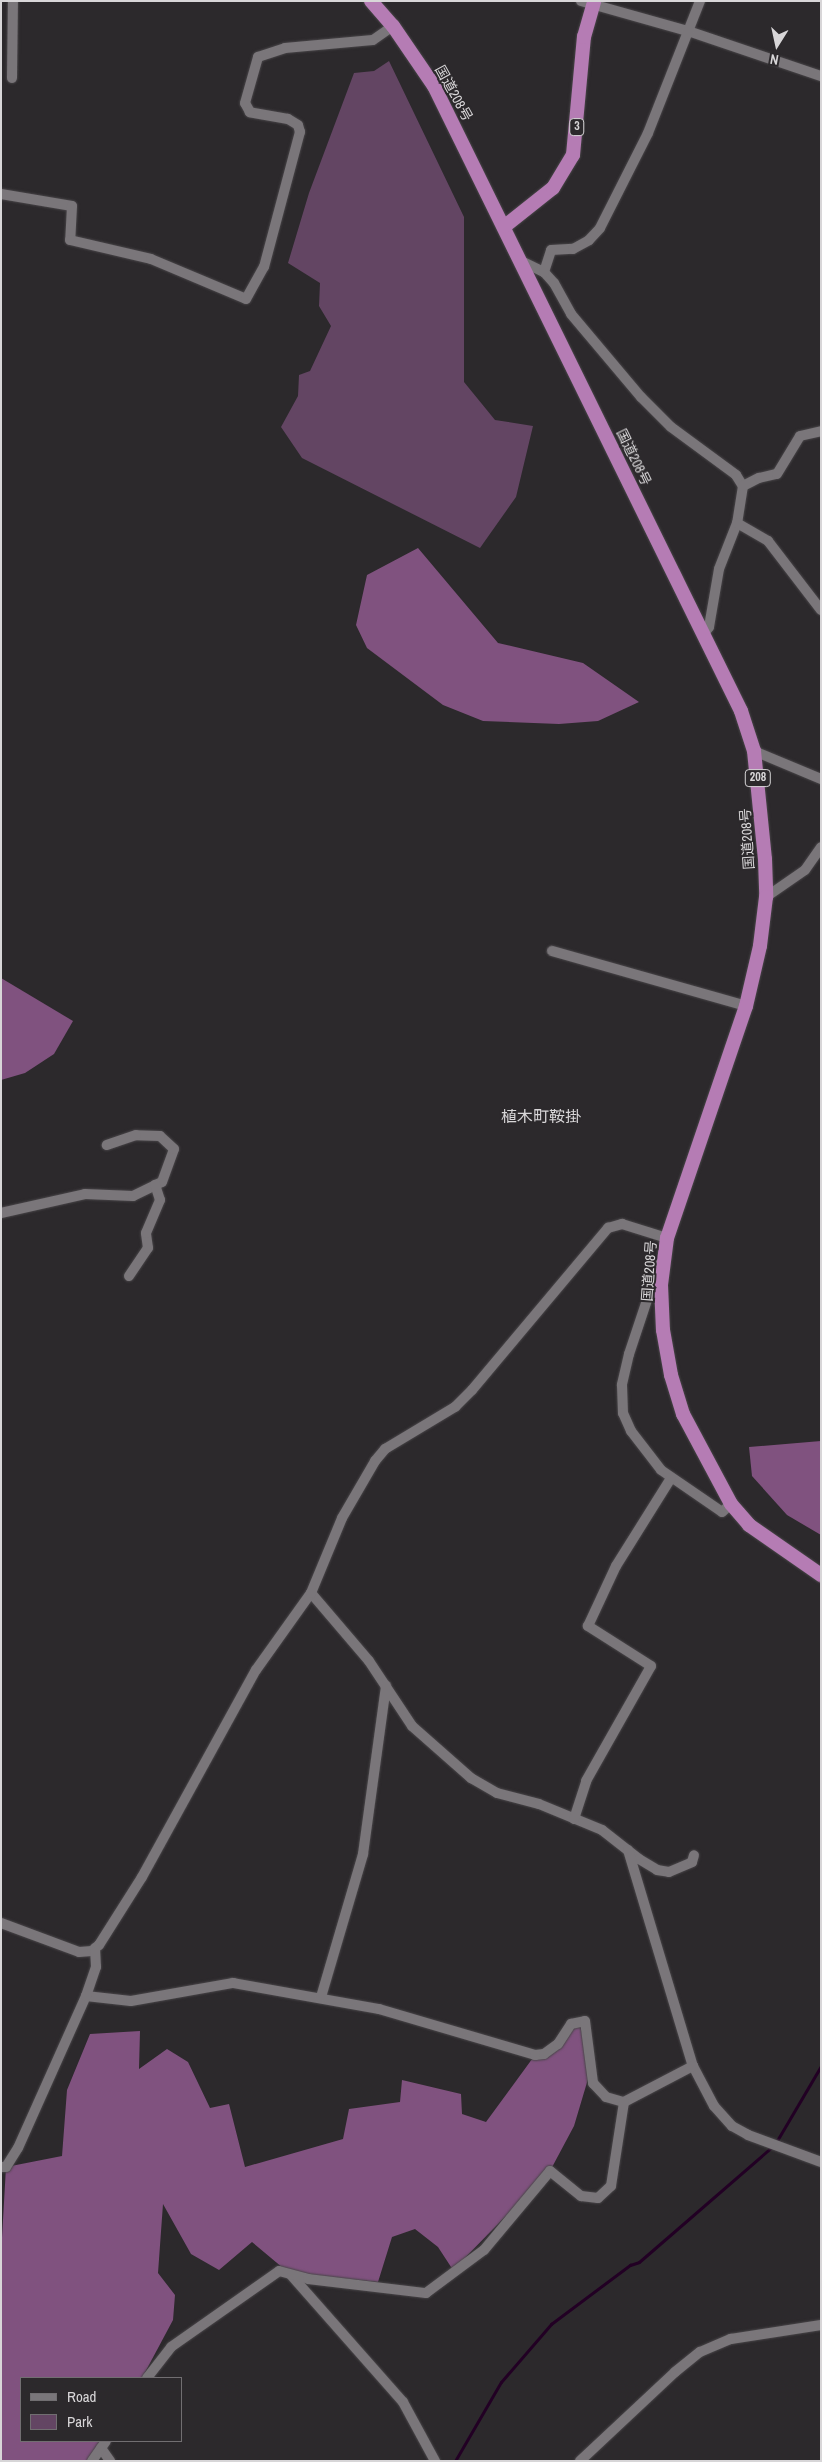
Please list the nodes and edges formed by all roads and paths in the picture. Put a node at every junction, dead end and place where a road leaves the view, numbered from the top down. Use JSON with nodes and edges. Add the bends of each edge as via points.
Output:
{"nodes":[{"id":1,"x":13,"y":1,"type":"edge"},
{"id":2,"x":371,"y":1,"type":"edge"},
{"id":3,"x":700,"y":1,"type":"edge"},
{"id":4,"x":589,"y":2,"type":"edge"},
{"id":5,"x":393,"y":26,"type":"junction"},
{"id":6,"x":691,"y":32,"type":"junction"},
{"id":7,"x":821,"y":76,"type":"edge"},
{"id":8,"x":12,"y":78,"type":"dead end"},
{"id":9,"x":1,"y":194,"type":"edge"},
{"id":10,"x":505,"y":226,"type":"junction"},
{"id":11,"x":519,"y":260,"type":"junction"},
{"id":12,"x":544,"y":272,"type":"junction"},
{"id":13,"x":821,"y":431,"type":"edge"},
{"id":14,"x":742,"y":486,"type":"junction"},
{"id":15,"x":737,"y":523,"type":"junction"},
{"id":16,"x":821,"y":610,"type":"edge"},
{"id":17,"x":703,"y":635,"type":"junction"},
{"id":18,"x":754,"y":750,"type":"junction"},
{"id":19,"x":821,"y":780,"type":"edge"},
{"id":20,"x":821,"y":847,"type":"edge"},
{"id":21,"x":766,"y":897,"type":"junction"},
{"id":22,"x":552,"y":951,"type":"dead end"},
{"id":23,"x":746,"y":1006,"type":"junction"},
{"id":24,"x":107,"y":1145,"type":"dead end"},
{"id":25,"x":155,"y":1185,"type":"junction"},
{"id":26,"x":1,"y":1214,"type":"edge"},
{"id":27,"x":667,"y":1238,"type":"junction"},
{"id":28,"x":129,"y":1276,"type":"dead end"},
{"id":29,"x":670,"y":1478,"type":"junction"},
{"id":30,"x":731,"y":1504,"type":"junction"},
{"id":31,"x":821,"y":1575,"type":"edge"},
{"id":32,"x":311,"y":1593,"type":"junction"},
{"id":33,"x":386,"y":1684,"type":"junction"},
{"id":34,"x":574,"y":1819,"type":"junction"},
{"id":35,"x":628,"y":1850,"type":"junction"},
{"id":36,"x":694,"y":1855,"type":"dead end"},
{"id":37,"x":1,"y":1923,"type":"edge"},
{"id":38,"x":95,"y":1948,"type":"junction"},
{"id":39,"x":86,"y":1996,"type":"junction"},
{"id":40,"x":321,"y":1997,"type":"junction"},
{"id":41,"x":693,"y":2066,"type":"junction"},
{"id":42,"x":624,"y":2102,"type":"junction"},
{"id":43,"x":821,"y":2162,"type":"edge"},
{"id":44,"x":1,"y":2167,"type":"edge"},
{"id":45,"x":289,"y":2273,"type":"junction"},
{"id":46,"x":821,"y":2325,"type":"edge"},
{"id":47,"x":148,"y":2377,"type":"edge"},
{"id":48,"x":103,"y":2444,"type":"edge"},
{"id":49,"x":92,"y":2461,"type":"edge"},
{"id":50,"x":110,"y":2461,"type":"edge"},
{"id":51,"x":435,"y":2461,"type":"edge"},
{"id":52,"x":580,"y":2461,"type":"edge"}],
"edges":[{"from":1,"to":8,"type":"street"},
{"from":2,"to":5,"type":"highway","name":"国道208号","number":"208"},
{"from":3,"to":6,"type":"street"},
{"from":4,"to":6,"type":"street"},
{"from":4,"to":10,"type":"highway","number":"3","via":[[573,155],[553,188]]},
{"from":5,"to":9,"type":"street","via":[[372,40],[285,48],[258,57],[245,103],[250,112],[288,120],[298,125],[300,132],[264,267],[246,299],[151,259],[70,240],[72,206]]},
{"from":5,"to":10,"type":"highway","name":"国道208号","number":"208","via":[[434,86]]},
{"from":6,"to":7,"type":"street"},
{"from":6,"to":12,"type":"street","via":[[648,133],[600,228],[589,240],[573,249],[551,250]]},
{"from":10,"to":11,"type":"highway","name":"国道208号","number":"208"},
{"from":11,"to":12,"type":"street"},
{"from":11,"to":17,"type":"highway","name":"国道208号","number":"208"},
{"from":12,"to":14,"type":"street","via":[[571,314],[641,397],[670,427],[736,475]]},
{"from":13,"to":14,"type":"street","via":[[800,436],[777,474]]},
{"from":14,"to":15,"type":"street"},
{"from":15,"to":16,"type":"street","via":[[768,541]]},
{"from":15,"to":17,"type":"street","via":[[718,569],[709,626]]},
{"from":17,"to":18,"type":"highway","name":"国道208号","number":"208","via":[[741,711]]},
{"from":18,"to":19,"type":"street"},
{"from":18,"to":21,"type":"highway","name":"国道208号","number":"208","via":[[765,849]]},
{"from":20,"to":21,"type":"street","via":[[805,870]]},
{"from":21,"to":23,"type":"highway","name":"国道208号","number":"208","via":[[760,946]]},
{"from":22,"to":23,"type":"street"},
{"from":23,"to":27,"type":"highway","name":"国道208号","number":"208"},
{"from":24,"to":25,"type":"street","via":[[136,1135],[160,1136],[174,1149],[162,1182]]},
{"from":25,"to":26,"type":"street","via":[[133,1196],[85,1194]]},
{"from":25,"to":28,"type":"street","via":[[160,1200],[146,1233],[148,1248]]},
{"from":27,"to":29,"type":"street","via":[[628,1354],[623,1404],[631,1431]]},
{"from":27,"to":30,"type":"highway","name":"国道208号","number":"208","via":[[661,1285],[663,1330],[671,1376],[701,1454]]},
{"from":27,"to":32,"type":"street","via":[[622,1224],[608,1228],[455,1407],[385,1449],[342,1518]]},
{"from":29,"to":30,"type":"street","via":[[722,1512]]},
{"from":29,"to":34,"type":"street","via":[[616,1566],[589,1621],[588,1626],[601,1637],[651,1666],[586,1781]]},
{"from":30,"to":31,"type":"highway","name":"国道208号","number":"208","via":[[749,1525]]},
{"from":32,"to":33,"type":"street"},
{"from":32,"to":38,"type":"street","via":[[256,1670],[142,1877]]},
{"from":33,"to":34,"type":"street","via":[[412,1726],[471,1778],[497,1793],[539,1804]]},
{"from":33,"to":40,"type":"street","via":[[363,1854]]},
{"from":34,"to":35,"type":"street","via":[[602,1830]]},
{"from":35,"to":36,"type":"street","via":[[657,1870],[669,1872],[692,1862]]},
{"from":35,"to":41,"type":"street"},
{"from":37,"to":38,"type":"street","via":[[79,1952]]},
{"from":38,"to":39,"type":"street","via":[[96,1966]]},
{"from":39,"to":40,"type":"street","via":[[131,2001],[233,1983]]},
{"from":39,"to":44,"type":"street","via":[[18,2148],[6,2168]]},
{"from":40,"to":42,"type":"street","via":[[379,2008],[536,2054],[544,2054],[558,2044],[571,2024],[585,2021],[593,2083],[606,2097]]},
{"from":41,"to":42,"type":"street"},
{"from":41,"to":43,"type":"street","via":[[714,2106],[732,2126]]},
{"from":42,"to":45,"type":"street","via":[[611,2186],[606,2193],[598,2198],[581,2196],[550,2171],[484,2250],[426,2293],[316,2280]]},
{"from":45,"to":47,"type":"street","via":[[279,2271],[171,2347]]},
{"from":45,"to":51,"type":"street","via":[[403,2402]]},
{"from":46,"to":52,"type":"street","via":[[731,2339],[700,2352]]},
{"from":48,"to":49,"type":"street"},
{"from":48,"to":50,"type":"street"}]}
